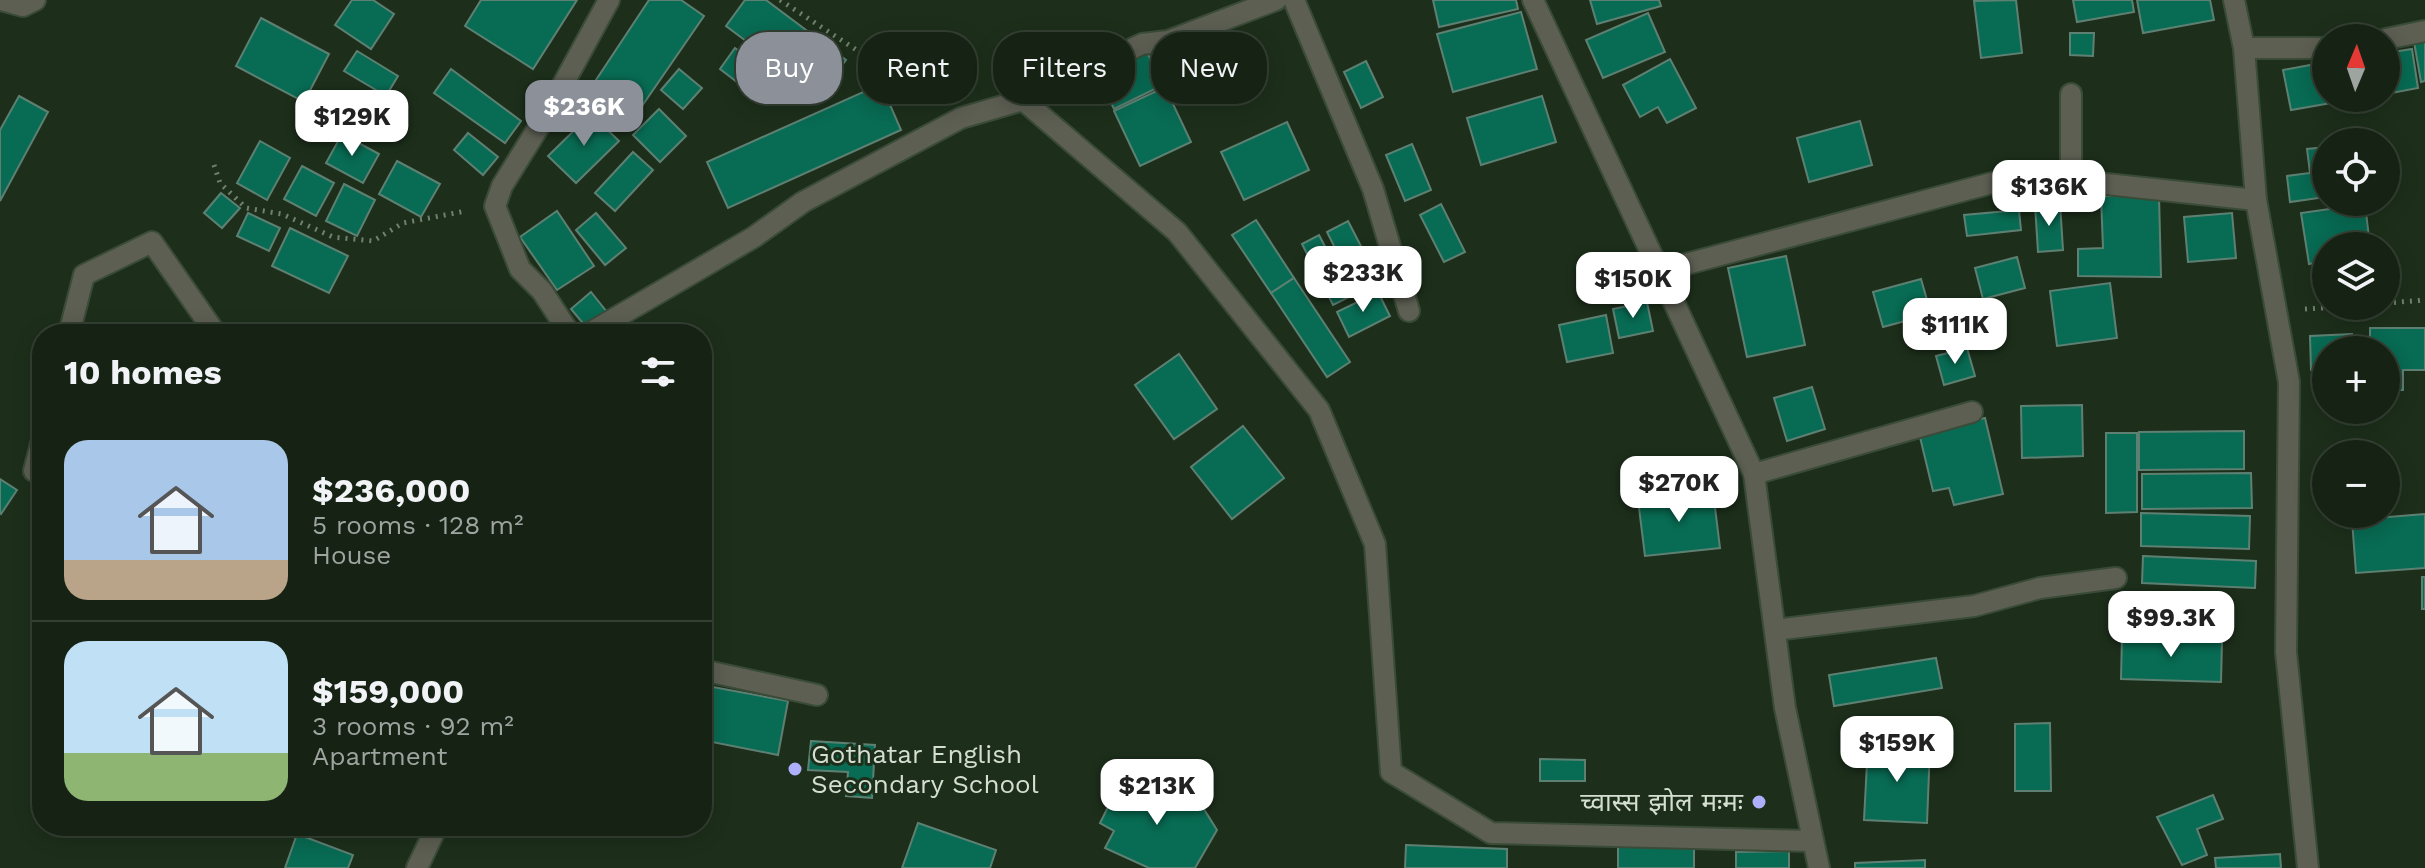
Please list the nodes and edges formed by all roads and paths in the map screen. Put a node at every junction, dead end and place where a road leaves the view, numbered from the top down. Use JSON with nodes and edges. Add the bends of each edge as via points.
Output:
{"nodes":[{"id":1,"x":1,"y":0,"type":"edge"},
{"id":2,"x":35,"y":0,"type":"edge"},
{"id":3,"x":609,"y":0,"type":"edge"},
{"id":4,"x":780,"y":0,"type":"edge"},
{"id":5,"x":1276,"y":0,"type":"edge"},
{"id":6,"x":1294,"y":0,"type":"edge"},
{"id":7,"x":1533,"y":0,"type":"edge"},
{"id":8,"x":2234,"y":0,"type":"edge"},
{"id":9,"x":2425,"y":31,"type":"edge"},
{"id":10,"x":2400,"y":36,"type":"edge"},
{"id":11,"x":1135,"y":47,"type":"edge"},
{"id":12,"x":2244,"y":48,"type":"junction"},
{"id":13,"x":2312,"y":48,"type":"edge"},
{"id":14,"x":2071,"y":94,"type":"dead end"},
{"id":15,"x":1009,"y":104,"type":"edge"},
{"id":16,"x":1028,"y":104,"type":"edge"},
{"id":17,"x":961,"y":118,"type":"junction"},
{"id":18,"x":214,"y":165,"type":"dead end"},
{"id":19,"x":2071,"y":181,"type":"junction"},
{"id":20,"x":2256,"y":200,"type":"junction"},
{"id":21,"x":495,"y":206,"type":"junction"},
{"id":22,"x":1660,"y":271,"type":"junction"},
{"id":23,"x":2425,"y":300,"type":"edge"},
{"id":24,"x":2400,"y":302,"type":"edge"},
{"id":25,"x":2312,"y":309,"type":"edge"},
{"id":26,"x":1409,"y":311,"type":"dead end"},
{"id":27,"x":2276,"y":311,"type":"junction"},
{"id":28,"x":72,"y":324,"type":"edge"},
{"id":29,"x":209,"y":324,"type":"edge"},
{"id":30,"x":563,"y":324,"type":"edge"},
{"id":31,"x":605,"y":324,"type":"edge"},
{"id":32,"x":1972,"y":412,"type":"dead end"},
{"id":33,"x":1754,"y":474,"type":"junction"},
{"id":34,"x":2116,"y":578,"type":"dead end"},
{"id":35,"x":1775,"y":630,"type":"junction"},
{"id":36,"x":712,"y":672,"type":"edge"},
{"id":37,"x":817,"y":695,"type":"dead end"},
{"id":38,"x":432,"y":836,"type":"edge"},
{"id":39,"x":1813,"y":841,"type":"junction"},
{"id":40,"x":417,"y":868,"type":"edge"},
{"id":41,"x":1819,"y":868,"type":"edge"},
{"id":42,"x":2308,"y":868,"type":"edge"}],
"edges":[{"from":1,"to":2,"type":"street","via":[[23,6]]},
{"from":3,"to":21,"type":"street"},
{"from":4,"to":17,"type":"path"},
{"from":5,"to":11,"type":"street","via":[[1168,41]]},
{"from":6,"to":26,"type":"street","via":[[1373,189]]},
{"from":7,"to":22,"type":"street"},
{"from":8,"to":12,"type":"street"},
{"from":9,"to":10,"type":"street"},
{"from":12,"to":13,"type":"street"},
{"from":12,"to":20,"type":"street"},
{"from":14,"to":19,"type":"street"},
{"from":15,"to":17,"type":"street"},
{"from":16,"to":39,"type":"street","via":[[1177,232],[1319,410],[1375,544],[1391,772],[1491,833]]},
{"from":17,"to":31,"type":"street","via":[[803,202],[754,237]]},
{"from":18,"to":21,"type":"path","via":[[220,183],[246,208],[282,214],[333,237],[373,241],[403,223]]},
{"from":19,"to":20,"type":"street"},
{"from":19,"to":22,"type":"street","via":[[1992,183]]},
{"from":20,"to":27,"type":"street"},
{"from":21,"to":30,"type":"street","via":[[520,269]]},
{"from":22,"to":33,"type":"street"},
{"from":23,"to":24,"type":"path"},
{"from":25,"to":27,"type":"path"},
{"from":27,"to":42,"type":"street","via":[[2289,382],[2286,652]]},
{"from":28,"to":29,"type":"street","via":[[84,275],[152,242]]},
{"from":32,"to":33,"type":"street"},
{"from":33,"to":35,"type":"street"},
{"from":34,"to":35,"type":"street","via":[[2040,588],[1974,606]]},
{"from":35,"to":39,"type":"street"},
{"from":36,"to":37,"type":"street"},
{"from":38,"to":40,"type":"street"},
{"from":39,"to":41,"type":"street"}]}
